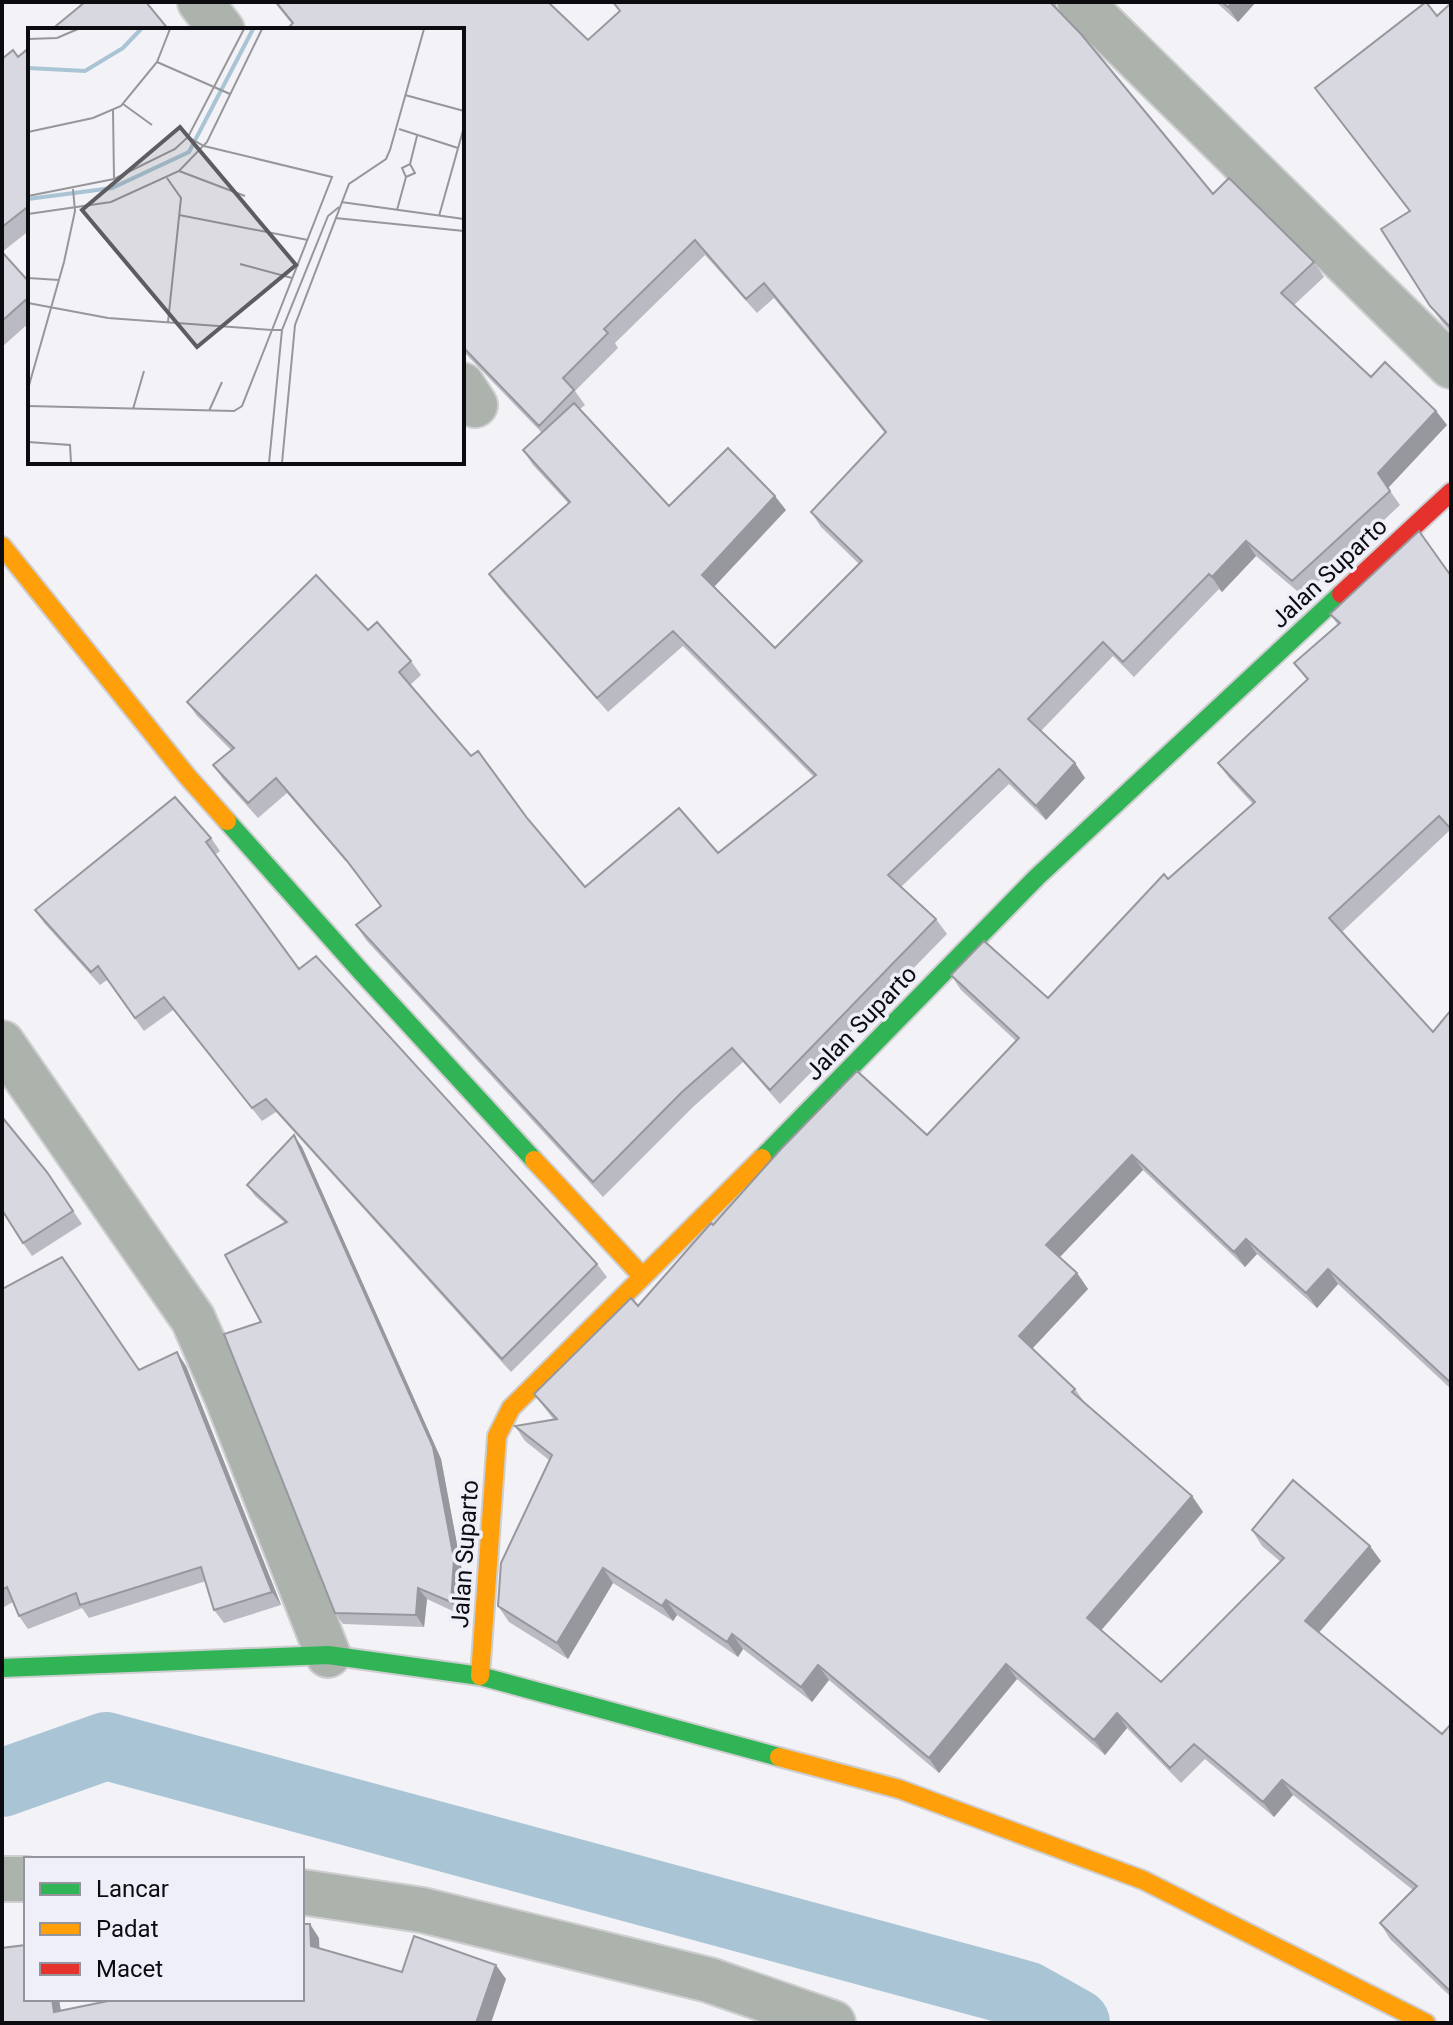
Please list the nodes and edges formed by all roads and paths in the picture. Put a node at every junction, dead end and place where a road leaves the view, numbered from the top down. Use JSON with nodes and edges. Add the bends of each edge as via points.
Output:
{"nodes":[{"id":1,"x":200,"y":2,"type":"edge"},
{"id":2,"x":1080,"y":2,"type":"edge"},
{"id":3,"x":220,"y":28,"type":"edge"},
{"id":4,"x":1451,"y":366,"type":"edge"},
{"id":5,"x":1451,"y":492,"type":"edge"},
{"id":6,"x":2,"y":546,"type":"edge"},
{"id":7,"x":2,"y":1043,"type":"edge"},
{"id":8,"x":642,"y":1276,"type":"junction"},
{"id":9,"x":328,"y":1655,"type":"junction"},
{"id":10,"x":2,"y":1668,"type":"edge"},
{"id":11,"x":480,"y":1676,"type":"junction"},
{"id":12,"x":2,"y":1878,"type":"edge"},
{"id":13,"x":24,"y":1879,"type":"edge"},
{"id":14,"x":304,"y":1892,"type":"edge"},
{"id":15,"x":833,"y":2023,"type":"edge"},
{"id":16,"x":1426,"y":2023,"type":"edge"}],
"edges":[{"from":1,"to":3,"type":"street"},
{"from":2,"to":4,"type":"street"},
{"from":5,"to":8,"type":"street","name":"Jalan Suparto","via":[[1037,877]]},
{"from":6,"to":8,"type":"street","via":[[187,776]]},
{"from":7,"to":9,"type":"street","via":[[193,1319]]},
{"from":8,"to":11,"type":"street","name":"Jalan Suparto","via":[[511,1408],[497,1436]]},
{"from":9,"to":10,"type":"street"},
{"from":9,"to":11,"type":"street"},
{"from":11,"to":16,"type":"street","via":[[913,1794],[1143,1880]]},
{"from":12,"to":13,"type":"street"},
{"from":14,"to":15,"type":"street","via":[[422,1910],[709,1980]]}]}
